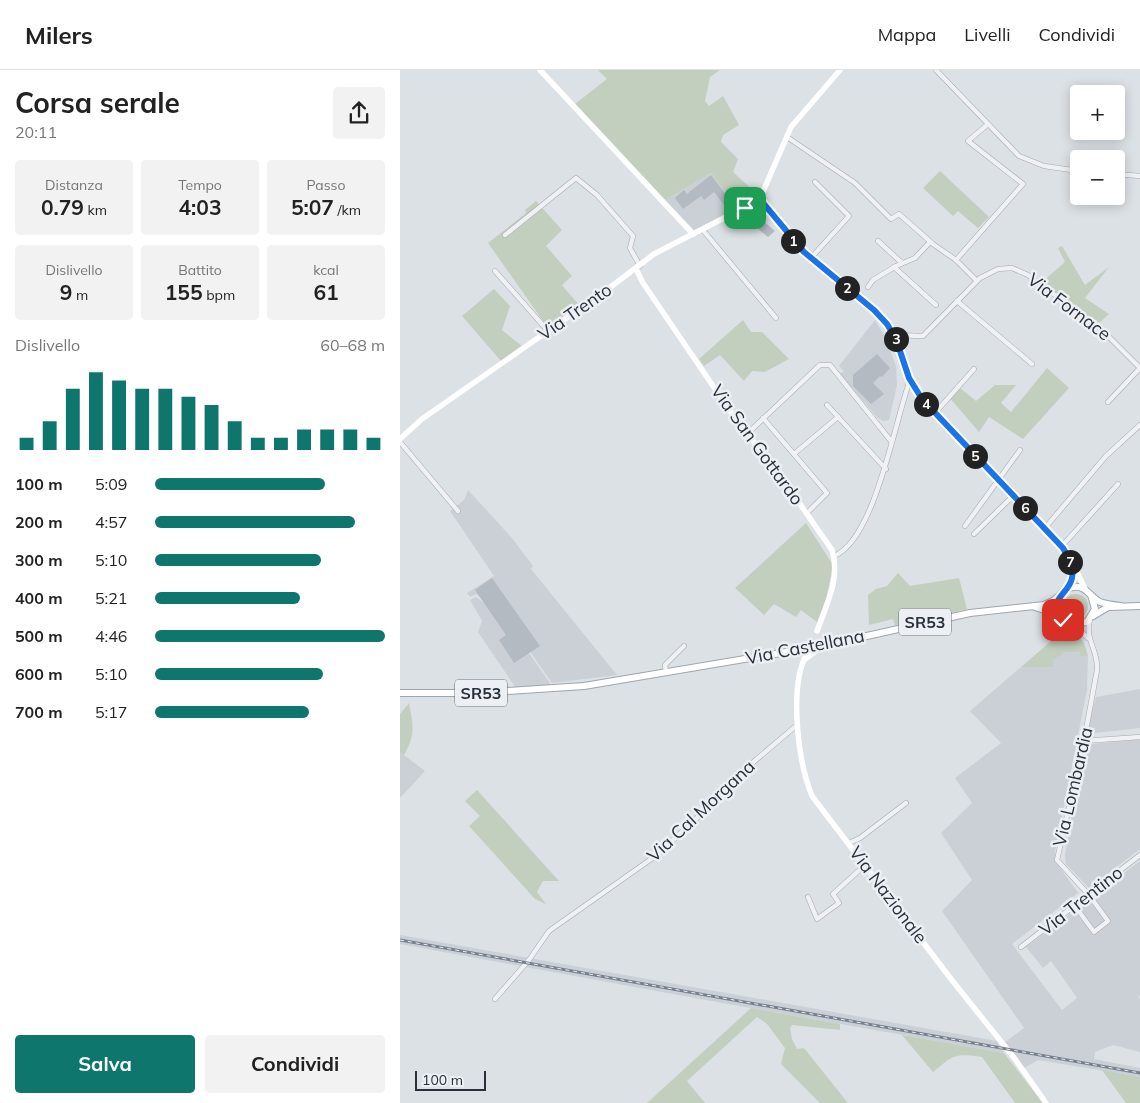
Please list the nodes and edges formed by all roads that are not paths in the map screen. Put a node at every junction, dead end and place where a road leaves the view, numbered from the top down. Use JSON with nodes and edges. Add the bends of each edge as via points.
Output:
{"nodes":[{"id":1,"x":540,"y":70,"type":"edge"},
{"id":2,"x":840,"y":70,"type":"edge"},
{"id":3,"x":936,"y":70,"type":"edge"},
{"id":4,"x":987,"y":125,"type":"junction"},
{"id":5,"x":786,"y":136,"type":"junction"},
{"id":6,"x":1070,"y":170,"type":"edge"},
{"id":7,"x":1125,"y":175,"type":"edge"},
{"id":8,"x":1140,"y":176,"type":"edge"},
{"id":9,"x":815,"y":182,"type":"dead end"},
{"id":10,"x":759,"y":198,"type":"junction"},
{"id":11,"x":702,"y":229,"type":"junction"},
{"id":12,"x":693,"y":234,"type":"junction"},
{"id":13,"x":505,"y":235,"type":"dead end"},
{"id":14,"x":878,"y":241,"type":"dead end"},
{"id":15,"x":930,"y":242,"type":"junction"},
{"id":16,"x":810,"y":259,"type":"junction"},
{"id":17,"x":956,"y":260,"type":"junction"},
{"id":18,"x":902,"y":263,"type":"junction"},
{"id":19,"x":894,"y":266,"type":"junction"},
{"id":20,"x":638,"y":268,"type":"junction"},
{"id":21,"x":495,"y":270,"type":"dead end"},
{"id":22,"x":977,"y":281,"type":"junction"},
{"id":23,"x":868,"y":287,"type":"dead end"},
{"id":24,"x":957,"y":301,"type":"junction"},
{"id":25,"x":936,"y":305,"type":"dead end"},
{"id":26,"x":776,"y":318,"type":"dead end"},
{"id":27,"x":548,"y":331,"type":"junction"},
{"id":28,"x":894,"y":335,"type":"junction"},
{"id":29,"x":1032,"y":364,"type":"dead end"},
{"id":30,"x":1140,"y":368,"type":"edge"},
{"id":31,"x":974,"y":369,"type":"dead end"},
{"id":32,"x":910,"y":380,"type":"junction"},
{"id":33,"x":1108,"y":402,"type":"dead end"},
{"id":34,"x":827,"y":405,"type":"dead end"},
{"id":35,"x":935,"y":413,"type":"junction"},
{"id":36,"x":838,"y":417,"type":"junction"},
{"id":37,"x":763,"y":418,"type":"junction"},
{"id":38,"x":1140,"y":425,"type":"edge"},
{"id":39,"x":748,"y":433,"type":"junction"},
{"id":40,"x":400,"y":440,"type":"edge"},
{"id":41,"x":891,"y":440,"type":"junction"},
{"id":42,"x":1020,"y":450,"type":"dead end"},
{"id":43,"x":794,"y":454,"type":"junction"},
{"id":44,"x":886,"y":469,"type":"junction"},
{"id":45,"x":998,"y":480,"type":"junction"},
{"id":46,"x":1118,"y":484,"type":"dead end"},
{"id":47,"x":1013,"y":496,"type":"junction"},
{"id":48,"x":458,"y":511,"type":"dead end"},
{"id":49,"x":807,"y":512,"type":"junction"},
{"id":50,"x":965,"y":526,"type":"dead end"},
{"id":51,"x":1045,"y":528,"type":"junction"},
{"id":52,"x":974,"y":534,"type":"dead end"},
{"id":53,"x":1062,"y":547,"type":"junction"},
{"id":54,"x":834,"y":556,"type":"junction"},
{"id":55,"x":1086,"y":589,"type":"junction"},
{"id":56,"x":1066,"y":590,"type":"junction"},
{"id":57,"x":1060,"y":595,"type":"junction"},
{"id":58,"x":1092,"y":595,"type":"junction"},
{"id":59,"x":1120,"y":606,"type":"junction"},
{"id":60,"x":1140,"y":606,"type":"edge"},
{"id":61,"x":1029,"y":607,"type":"junction"},
{"id":62,"x":1060,"y":616,"type":"junction"},
{"id":63,"x":1091,"y":617,"type":"junction"},
{"id":64,"x":1072,"y":624,"type":"junction"},
{"id":65,"x":817,"y":631,"type":"dead end"},
{"id":66,"x":1091,"y":644,"type":"junction"},
{"id":67,"x":684,"y":646,"type":"dead end"},
{"id":68,"x":822,"y":646,"type":"junction"},
{"id":69,"x":804,"y":649,"type":"junction"},
{"id":70,"x":803,"y":661,"type":"junction"},
{"id":71,"x":666,"y":672,"type":"junction"},
{"id":72,"x":400,"y":693,"type":"edge"},
{"id":73,"x":798,"y":722,"type":"junction"},
{"id":74,"x":1140,"y":738,"type":"edge"},
{"id":75,"x":1084,"y":741,"type":"junction"},
{"id":76,"x":906,"y":803,"type":"dead end"},
{"id":77,"x":849,"y":843,"type":"junction"},
{"id":78,"x":1140,"y":855,"type":"edge"},
{"id":79,"x":865,"y":865,"type":"junction"},
{"id":80,"x":1089,"y":895,"type":"junction"},
{"id":81,"x":808,"y":897,"type":"dead end"},
{"id":82,"x":1074,"y":906,"type":"junction"},
{"id":83,"x":1021,"y":947,"type":"dead end"},
{"id":84,"x":495,"y":999,"type":"dead end"},
{"id":85,"x":1046,"y":1103,"type":"edge"}],
"edges":[{"from":1,"to":12,"type":"street"},
{"from":2,"to":5,"type":"street","via":[[799,116]]},
{"from":3,"to":4,"type":"street"},
{"from":4,"to":6,"type":"street","via":[[1018,156],[1044,166]]},
{"from":4,"to":17,"type":"street","via":[[968,142],[1023,184]]},
{"from":5,"to":10,"type":"street"},
{"from":5,"to":15,"type":"street","via":[[855,183],[891,218],[899,214]]},
{"from":7,"to":8,"type":"street"},
{"from":9,"to":16,"type":"street","via":[[849,216]]},
{"from":10,"to":11,"type":"street","name":"Via Trento"},
{"from":10,"to":16,"type":"street"},
{"from":11,"to":12,"type":"street","name":"Via Trento"},
{"from":11,"to":26,"type":"street"},
{"from":12,"to":20,"type":"street","name":"Via Trento","via":[[662,249]]},
{"from":13,"to":20,"type":"street","via":[[576,178],[597,194],[633,236],[630,248]]},
{"from":14,"to":18,"type":"street"},
{"from":15,"to":17,"type":"street"},
{"from":15,"to":18,"type":"street","via":[[915,258]]},
{"from":16,"to":28,"type":"street","via":[[874,310]]},
{"from":17,"to":22,"type":"street"},
{"from":18,"to":19,"type":"street"},
{"from":19,"to":23,"type":"street"},
{"from":19,"to":25,"type":"street"},
{"from":20,"to":27,"type":"street","name":"Via Trento"},
{"from":20,"to":39,"type":"street","name":"Via San Gottardo","via":[[643,283]]},
{"from":21,"to":27,"type":"street"},
{"from":22,"to":24,"type":"street","name":"Via Fornace"},
{"from":22,"to":30,"type":"street","name":"Via Fornace","via":[[998,269],[1018,270],[1102,330]]},
{"from":24,"to":28,"type":"street","name":"Via Fornace","via":[[923,336]]},
{"from":24,"to":29,"type":"street"},
{"from":27,"to":40,"type":"street","name":"Via Trento","via":[[422,419]]},
{"from":28,"to":32,"type":"street"},
{"from":30,"to":33,"type":"street"},
{"from":31,"to":35,"type":"street"},
{"from":32,"to":35,"type":"street"},
{"from":32,"to":41,"type":"street"},
{"from":34,"to":36,"type":"street"},
{"from":35,"to":45,"type":"street"},
{"from":36,"to":43,"type":"street"},
{"from":36,"to":44,"type":"street"},
{"from":37,"to":39,"type":"street"},
{"from":37,"to":41,"type":"street","via":[[820,364],[830,365]]},
{"from":37,"to":43,"type":"street"},
{"from":38,"to":51,"type":"street","via":[[1106,456]]},
{"from":39,"to":49,"type":"street","name":"Via San Gottardo"},
{"from":40,"to":48,"type":"street"},
{"from":41,"to":44,"type":"street"},
{"from":42,"to":45,"type":"street"},
{"from":43,"to":49,"type":"street","via":[[827,493]]},
{"from":44,"to":54,"type":"street","via":[[860,528],[848,547]]},
{"from":45,"to":47,"type":"street"},
{"from":45,"to":50,"type":"street"},
{"from":46,"to":53,"type":"street"},
{"from":47,"to":51,"type":"street"},
{"from":47,"to":52,"type":"street"},
{"from":49,"to":54,"type":"street","name":"Via San Gottardo"},
{"from":51,"to":53,"type":"street"},
{"from":53,"to":55,"type":"street"},
{"from":53,"to":56,"type":"street","via":[[1072,575]]},
{"from":54,"to":65,"type":"street","via":[[834,579]]},
{"from":55,"to":56,"type":"main road","via":[[1074,587]]},
{"from":55,"to":58,"type":"main road"},
{"from":56,"to":57,"type":"main road","number":"SR53"},
{"from":57,"to":61,"type":"main road","name":"Via Castellana","number":"SR53","via":[[1048,604]]},
{"from":57,"to":62,"type":"main road","via":[[1057,607]]},
{"from":58,"to":59,"type":"main road","via":[[1100,602]]},
{"from":58,"to":63,"type":"main road","via":[[1095,604]]},
{"from":59,"to":60,"type":"main road"},
{"from":59,"to":63,"type":"main road","via":[[1104,608]]},
{"from":61,"to":62,"type":"main road","name":"Via Castellana","number":"SR53"},
{"from":61,"to":68,"type":"main road","name":"Via Castellana","number":"SR53","via":[[965,614]]},
{"from":62,"to":64,"type":"main road","number":"SR53"},
{"from":63,"to":64,"type":"main road","via":[[1082,624]]},
{"from":63,"to":66,"type":"street","name":"Via Lombardia","via":[[1088,631]]},
{"from":64,"to":66,"type":"street","name":"Via Lombardia"},
{"from":66,"to":75,"type":"street","name":"Via Lombardia","via":[[1098,667]]},
{"from":67,"to":71,"type":"street","via":[[666,665]]},
{"from":68,"to":69,"type":"main road","name":"Via Castellana","number":"SR53"},
{"from":68,"to":70,"type":"street"},
{"from":69,"to":70,"type":"street","name":"Via Nazionale"},
{"from":69,"to":71,"type":"main road","name":"Via Castellana","number":"SR53"},
{"from":70,"to":73,"type":"street","name":"Via Nazionale","via":[[798,686]]},
{"from":71,"to":72,"type":"main road","name":"Via Castellana","number":"SR53","via":[[580,686],[476,693]]},
{"from":73,"to":77,"type":"street","name":"Via Nazionale","via":[[801,762],[812,796]]},
{"from":73,"to":84,"type":"street","name":"Via Cal Morgana","via":[[797,727],[744,770],[654,857],[549,931]]},
{"from":74,"to":75,"type":"street"},
{"from":75,"to":80,"type":"street","name":"Via Lombardia","via":[[1057,860]]},
{"from":76,"to":77,"type":"street"},
{"from":77,"to":79,"type":"street","name":"Via Nazionale"},
{"from":78,"to":80,"type":"street","name":"Via Trentino"},
{"from":79,"to":81,"type":"street","via":[[833,894],[839,903],[817,919]]},
{"from":79,"to":85,"type":"street","name":"Via Nazionale"},
{"from":80,"to":82,"type":"street","name":"Via Trentino"},
{"from":80,"to":82,"type":"street","name":"Via Lombardia","via":[[1108,921],[1094,932]]},
{"from":82,"to":83,"type":"street","name":"Via Trentino"}]}
